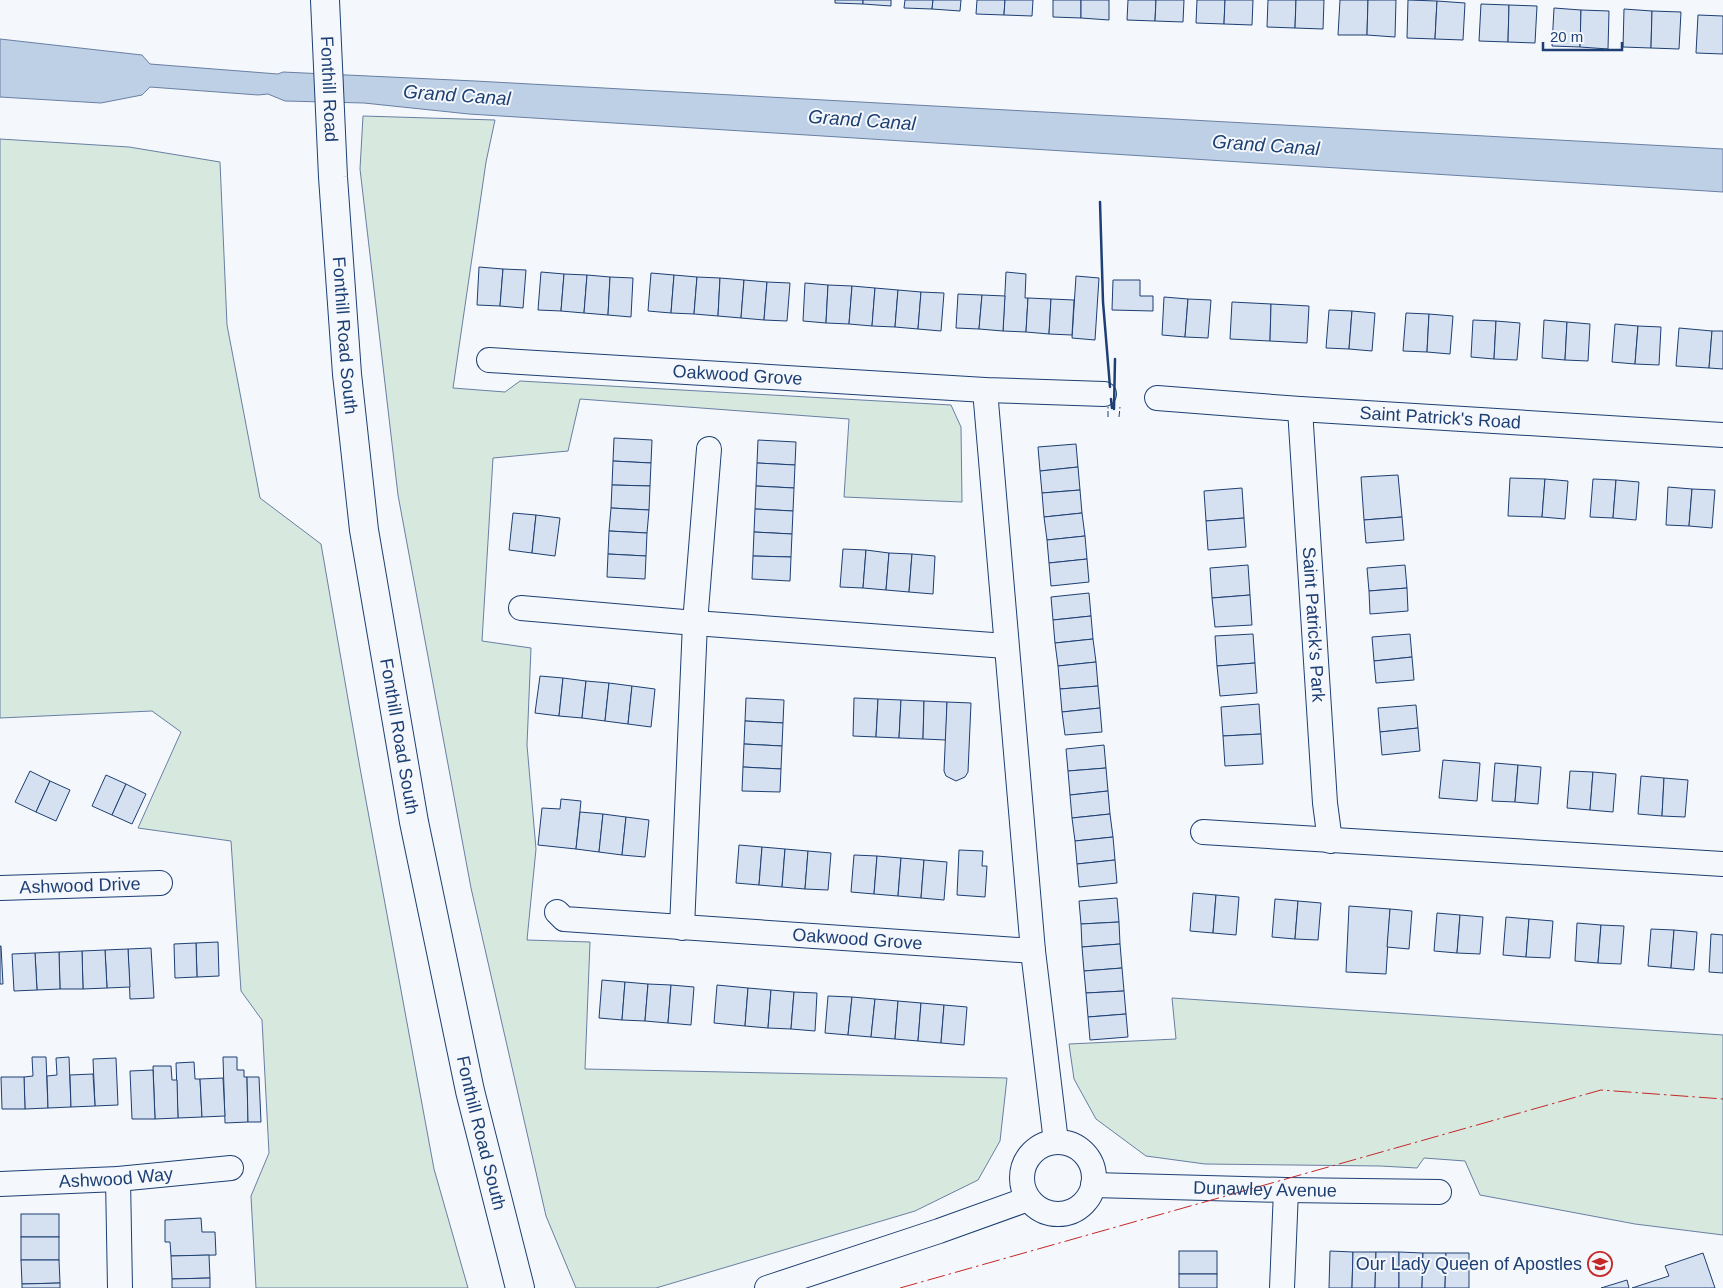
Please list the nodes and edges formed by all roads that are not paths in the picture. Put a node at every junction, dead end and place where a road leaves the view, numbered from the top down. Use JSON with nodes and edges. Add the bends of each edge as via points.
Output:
{"nodes":[{"id":1,"x":325,"y":0,"type":"edge"},
{"id":2,"x":333,"y":177,"type":"joint"},
{"id":3,"x":489,"y":360,"type":"dead end"},
{"id":4,"x":985,"y":390,"type":"junction"},
{"id":5,"x":1104,"y":394,"type":"dead end"},
{"id":6,"x":1157,"y":398,"type":"dead end"},
{"id":7,"x":1300,"y":409,"type":"junction"},
{"id":8,"x":1723,"y":435,"type":"edge"},
{"id":9,"x":709,"y":449,"type":"dead end"},
{"id":10,"x":520,"y":608,"type":"dead end"},
{"id":11,"x":695,"y":623,"type":"junction"},
{"id":12,"x":1006,"y":646,"type":"junction"},
{"id":13,"x":1203,"y":832,"type":"dead end"},
{"id":14,"x":1330,"y":841,"type":"junction"},
{"id":15,"x":1723,"y":864,"type":"edge"},
{"id":16,"x":160,"y":884,"type":"dead end"},
{"id":17,"x":0,"y":888,"type":"edge"},
{"id":18,"x":557,"y":912,"type":"dead end"},
{"id":19,"x":682,"y":928,"type":"junction"},
{"id":20,"x":1033,"y":951,"type":"junction"},
{"id":21,"x":1056,"y":1142,"type":"junction"},
{"id":22,"x":231,"y":1168,"type":"dead end"},
{"id":23,"x":118,"y":1179,"type":"junction"},
{"id":24,"x":0,"y":1184,"type":"edge"},
{"id":25,"x":1093,"y":1185,"type":"junction"},
{"id":26,"x":1286,"y":1190,"type":"junction"},
{"id":27,"x":1439,"y":1192,"type":"dead end"},
{"id":28,"x":1028,"y":1199,"type":"junction"},
{"id":29,"x":120,"y":1288,"type":"edge"},
{"id":30,"x":520,"y":1288,"type":"edge"},
{"id":31,"x":767,"y":1288,"type":"edge"},
{"id":32,"x":1282,"y":1288,"type":"edge"}],
"edges":[{"from":1,"to":2,"type":"main road","name":"Fonthill Road"},
{"from":2,"to":30,"type":"main road","name":"Fonthill Road South","via":[[347,374],[364,530],[416,831],[470,1090]]},
{"from":3,"to":4,"type":"street","name":"Oakwood Grove"},
{"from":4,"to":5,"type":"street","name":"Oakwood Grove"},
{"from":4,"to":12,"type":"street"},
{"from":6,"to":7,"type":"street","name":"Saint Patrick's Road"},
{"from":7,"to":8,"type":"street","name":"Saint Patrick's Road"},
{"from":7,"to":14,"type":"street","name":"Saint Patrick's Park"},
{"from":9,"to":11,"type":"street"},
{"from":10,"to":11,"type":"street"},
{"from":11,"to":12,"type":"street"},
{"from":11,"to":19,"type":"street"},
{"from":12,"to":20,"type":"street"},
{"from":13,"to":14,"type":"street"},
{"from":14,"to":15,"type":"street"},
{"from":16,"to":17,"type":"street","name":"Ashwood Drive"},
{"from":18,"to":19,"type":"street","name":"Oakwood Grove","via":[[564,918]]},
{"from":19,"to":20,"type":"street","name":"Oakwood Grove"},
{"from":20,"to":21,"type":"street"},
{"from":21,"to":25,"type":"street","via":[[1077,1147],[1085,1154],[1094,1174]]},
{"from":21,"to":28,"type":"street","via":[[1036,1149],[1026,1162],[1022,1178]]},
{"from":22,"to":23,"type":"street","name":"Ashwood Way"},
{"from":23,"to":24,"type":"street","name":"Ashwood Way"},
{"from":23,"to":29,"type":"street"},
{"from":25,"to":26,"type":"street","name":"Dunawley Avenue"},
{"from":25,"to":28,"type":"street","via":[[1081,1205],[1059,1214],[1036,1207]]},
{"from":26,"to":27,"type":"street","name":"Dunawley Avenue"},
{"from":26,"to":32,"type":"street"},
{"from":28,"to":31,"type":"street"}]}
